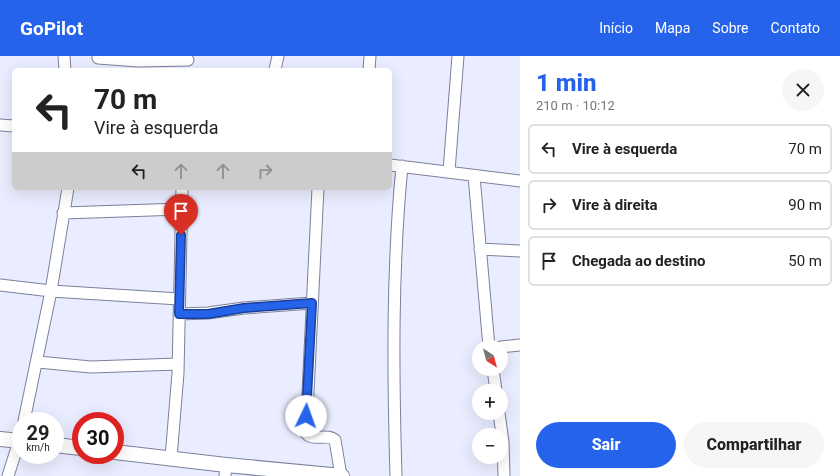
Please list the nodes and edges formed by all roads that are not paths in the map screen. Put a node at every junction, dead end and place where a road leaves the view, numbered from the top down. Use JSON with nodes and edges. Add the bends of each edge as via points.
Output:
{"nodes":[{"id":1,"x":64,"y":56,"type":"edge"},
{"id":2,"x":278,"y":56,"type":"edge"},
{"id":3,"x":370,"y":56,"type":"edge"},
{"id":4,"x":458,"y":56,"type":"edge"},
{"id":5,"x":98,"y":58,"type":"dead end"},
{"id":6,"x":188,"y":62,"type":"edge"},
{"id":7,"x":65,"y":68,"type":"edge"},
{"id":8,"x":275,"y":68,"type":"edge"},
{"id":9,"x":369,"y":68,"type":"edge"},
{"id":10,"x":0,"y":125,"type":"edge"},
{"id":11,"x":12,"y":126,"type":"edge"},
{"id":12,"x":392,"y":165,"type":"edge"},
{"id":13,"x":402,"y":166,"type":"junction"},
{"id":14,"x":449,"y":171,"type":"junction"},
{"id":15,"x":474,"y":176,"type":"junction"},
{"id":16,"x":520,"y":181,"type":"edge"},
{"id":17,"x":68,"y":190,"type":"edge"},
{"id":18,"x":182,"y":190,"type":"edge"},
{"id":19,"x":318,"y":190,"type":"edge"},
{"id":20,"x":181,"y":209,"type":"junction"},
{"id":21,"x":63,"y":213,"type":"junction"},
{"id":22,"x":480,"y":249,"type":"junction"},
{"id":23,"x":520,"y":251,"type":"edge"},
{"id":24,"x":0,"y":285,"type":"edge"},
{"id":25,"x":51,"y":291,"type":"junction"},
{"id":26,"x":179,"y":298,"type":"junction"},
{"id":27,"x":312,"y":303,"type":"junction"},
{"id":28,"x":179,"y":314,"type":"junction"},
{"id":29,"x":488,"y":340,"type":"edge"},
{"id":30,"x":520,"y":345,"type":"edge"},
{"id":31,"x":508,"y":346,"type":"edge"},
{"id":32,"x":38,"y":362,"type":"junction"},
{"id":33,"x":178,"y":364,"type":"junction"},
{"id":34,"x":26,"y":412,"type":"edge"},
{"id":35,"x":500,"y":420,"type":"edge"},
{"id":36,"x":12,"y":439,"type":"edge"},
{"id":37,"x":0,"y":440,"type":"edge"},
{"id":38,"x":124,"y":453,"type":"edge"},
{"id":39,"x":171,"y":458,"type":"junction"},
{"id":40,"x":12,"y":464,"type":"edge"},
{"id":41,"x":225,"y":471,"type":"edge"},
{"id":42,"x":8,"y":476,"type":"edge"},
{"id":43,"x":341,"y":476,"type":"edge"},
{"id":44,"x":396,"y":476,"type":"edge"},
{"id":45,"x":504,"y":476,"type":"edge"}],
"edges":[{"from":1,"to":7,"type":"street"},
{"from":2,"to":8,"type":"street"},
{"from":3,"to":9,"type":"street"},
{"from":4,"to":14,"type":"street"},
{"from":5,"to":6,"type":"street"},
{"from":10,"to":11,"type":"street"},
{"from":12,"to":13,"type":"street"},
{"from":13,"to":14,"type":"street"},
{"from":13,"to":44,"type":"street","via":[[396,222],[393,302]]},
{"from":14,"to":15,"type":"street"},
{"from":15,"to":16,"type":"street"},
{"from":15,"to":22,"type":"street"},
{"from":17,"to":21,"type":"street"},
{"from":18,"to":20,"type":"street"},
{"from":19,"to":27,"type":"street"},
{"from":20,"to":21,"type":"street"},
{"from":20,"to":26,"type":"street"},
{"from":21,"to":25,"type":"street"},
{"from":22,"to":23,"type":"street"},
{"from":22,"to":29,"type":"street"},
{"from":24,"to":25,"type":"street"},
{"from":25,"to":26,"type":"street"},
{"from":25,"to":32,"type":"street"},
{"from":26,"to":28,"type":"street"},
{"from":27,"to":28,"type":"street","via":[[244,308],[208,314]]},
{"from":27,"to":43,"type":"street","via":[[306,433],[311,437],[331,436],[335,440]]},
{"from":28,"to":33,"type":"street"},
{"from":30,"to":31,"type":"street"},
{"from":32,"to":33,"type":"street","via":[[91,367]]},
{"from":32,"to":34,"type":"street"},
{"from":33,"to":39,"type":"street"},
{"from":35,"to":45,"type":"street"},
{"from":36,"to":37,"type":"street"},
{"from":38,"to":39,"type":"street"},
{"from":39,"to":41,"type":"street"},
{"from":40,"to":42,"type":"street"},
{"from":41,"to":43,"type":"street"}]}
